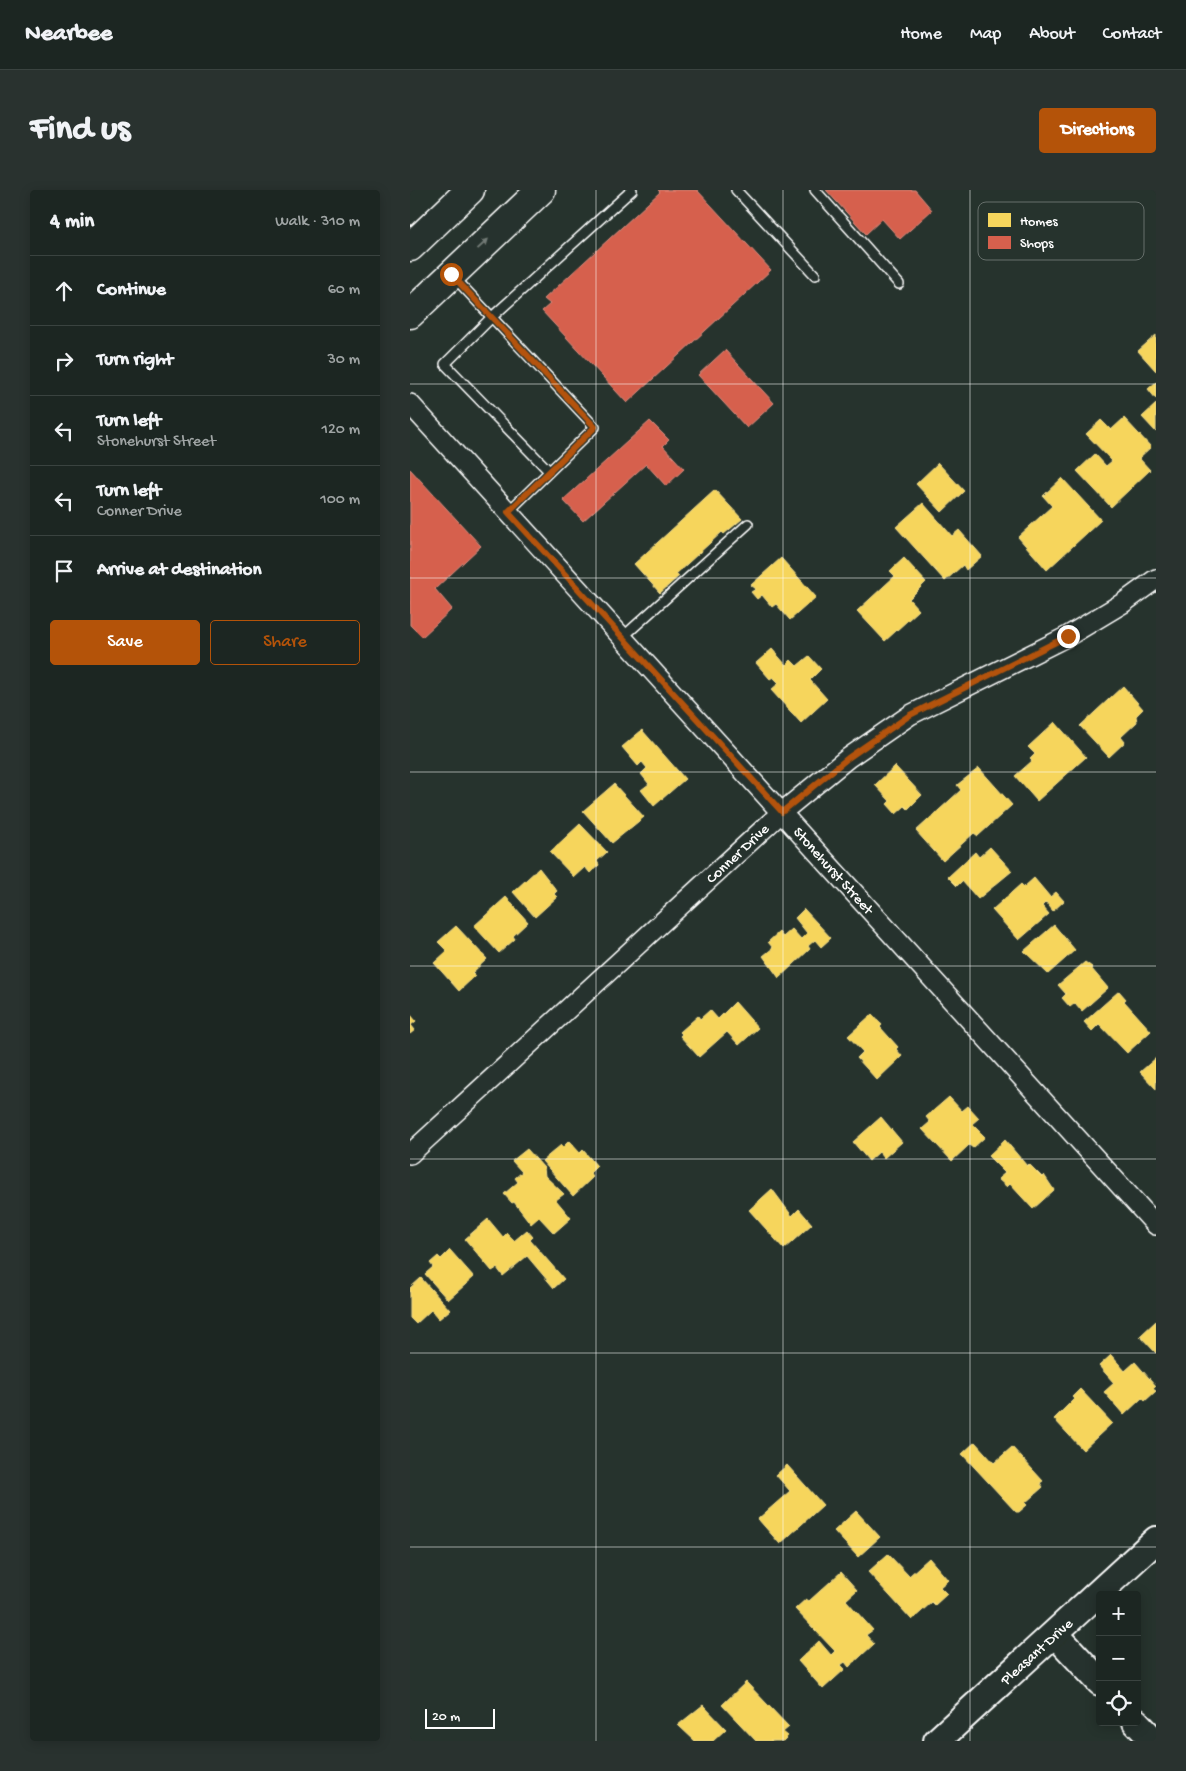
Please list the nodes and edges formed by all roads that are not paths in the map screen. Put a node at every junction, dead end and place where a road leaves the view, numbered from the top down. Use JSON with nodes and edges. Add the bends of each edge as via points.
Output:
{"nodes":[{"id":1,"x":470,"y":190,"type":"edge"},
{"id":2,"x":541,"y":190,"type":"edge"},
{"id":3,"x":632,"y":190,"type":"edge"},
{"id":4,"x":736,"y":190,"type":"edge"},
{"id":5,"x":815,"y":190,"type":"edge"},
{"id":6,"x":412,"y":241,"type":"edge"},
{"id":7,"x":451,"y":274,"type":"junction"},
{"id":8,"x":815,"y":275,"type":"dead end"},
{"id":9,"x":899,"y":284,"type":"dead end"},
{"id":10,"x":410,"y":314,"type":"edge"},
{"id":11,"x":492,"y":317,"type":"junction"},
{"id":12,"x":410,"y":404,"type":"edge"},
{"id":13,"x":549,"y":471,"type":"junction"},
{"id":14,"x":508,"y":512,"type":"junction"},
{"id":15,"x":748,"y":524,"type":"dead end"},
{"id":16,"x":1156,"y":579,"type":"edge"},
{"id":17,"x":623,"y":637,"type":"junction"},
{"id":18,"x":782,"y":812,"type":"junction"},
{"id":19,"x":410,"y":1154,"type":"edge"},
{"id":20,"x":1156,"y":1225,"type":"edge"},
{"id":21,"x":1156,"y":1540,"type":"edge"},
{"id":22,"x":1055,"y":1634,"type":"junction"},
{"id":23,"x":1099,"y":1681,"type":"edge"},
{"id":24,"x":1140,"y":1726,"type":"edge"},
{"id":25,"x":937,"y":1741,"type":"edge"},
{"id":26,"x":1154,"y":1741,"type":"edge"}],
"edges":[{"from":1,"to":6,"type":"main road"},
{"from":7,"to":2,"type":"main road","one_way":true},
{"from":3,"to":11,"type":"lane"},
{"from":4,"to":8,"type":"lane"},
{"from":5,"to":9,"type":"lane"},
{"from":7,"to":10,"type":"main road"},
{"from":7,"to":11,"type":"lane"},
{"from":11,"to":13,"type":"lane","via":[[446,364]]},
{"from":11,"to":13,"type":"lane","via":[[595,427]]},
{"from":12,"to":14,"type":"street","name":"Stonehurst Street"},
{"from":13,"to":14,"type":"lane"},
{"from":14,"to":17,"type":"street","name":"Stonehurst Street"},
{"from":15,"to":17,"type":"lane"},
{"from":16,"to":18,"type":"street","name":"Conner Drive","via":[[1068,636],[910,715],[848,758]]},
{"from":17,"to":18,"type":"street","name":"Stonehurst Street"},
{"from":18,"to":19,"type":"street","name":"Conner Drive"},
{"from":18,"to":20,"type":"street","name":"Stonehurst Street"},
{"from":21,"to":22,"type":"street","name":"Pleasant Drive"},
{"from":22,"to":23,"type":"street"},
{"from":22,"to":25,"type":"street","name":"Pleasant Drive"},
{"from":24,"to":26,"type":"street"}]}
